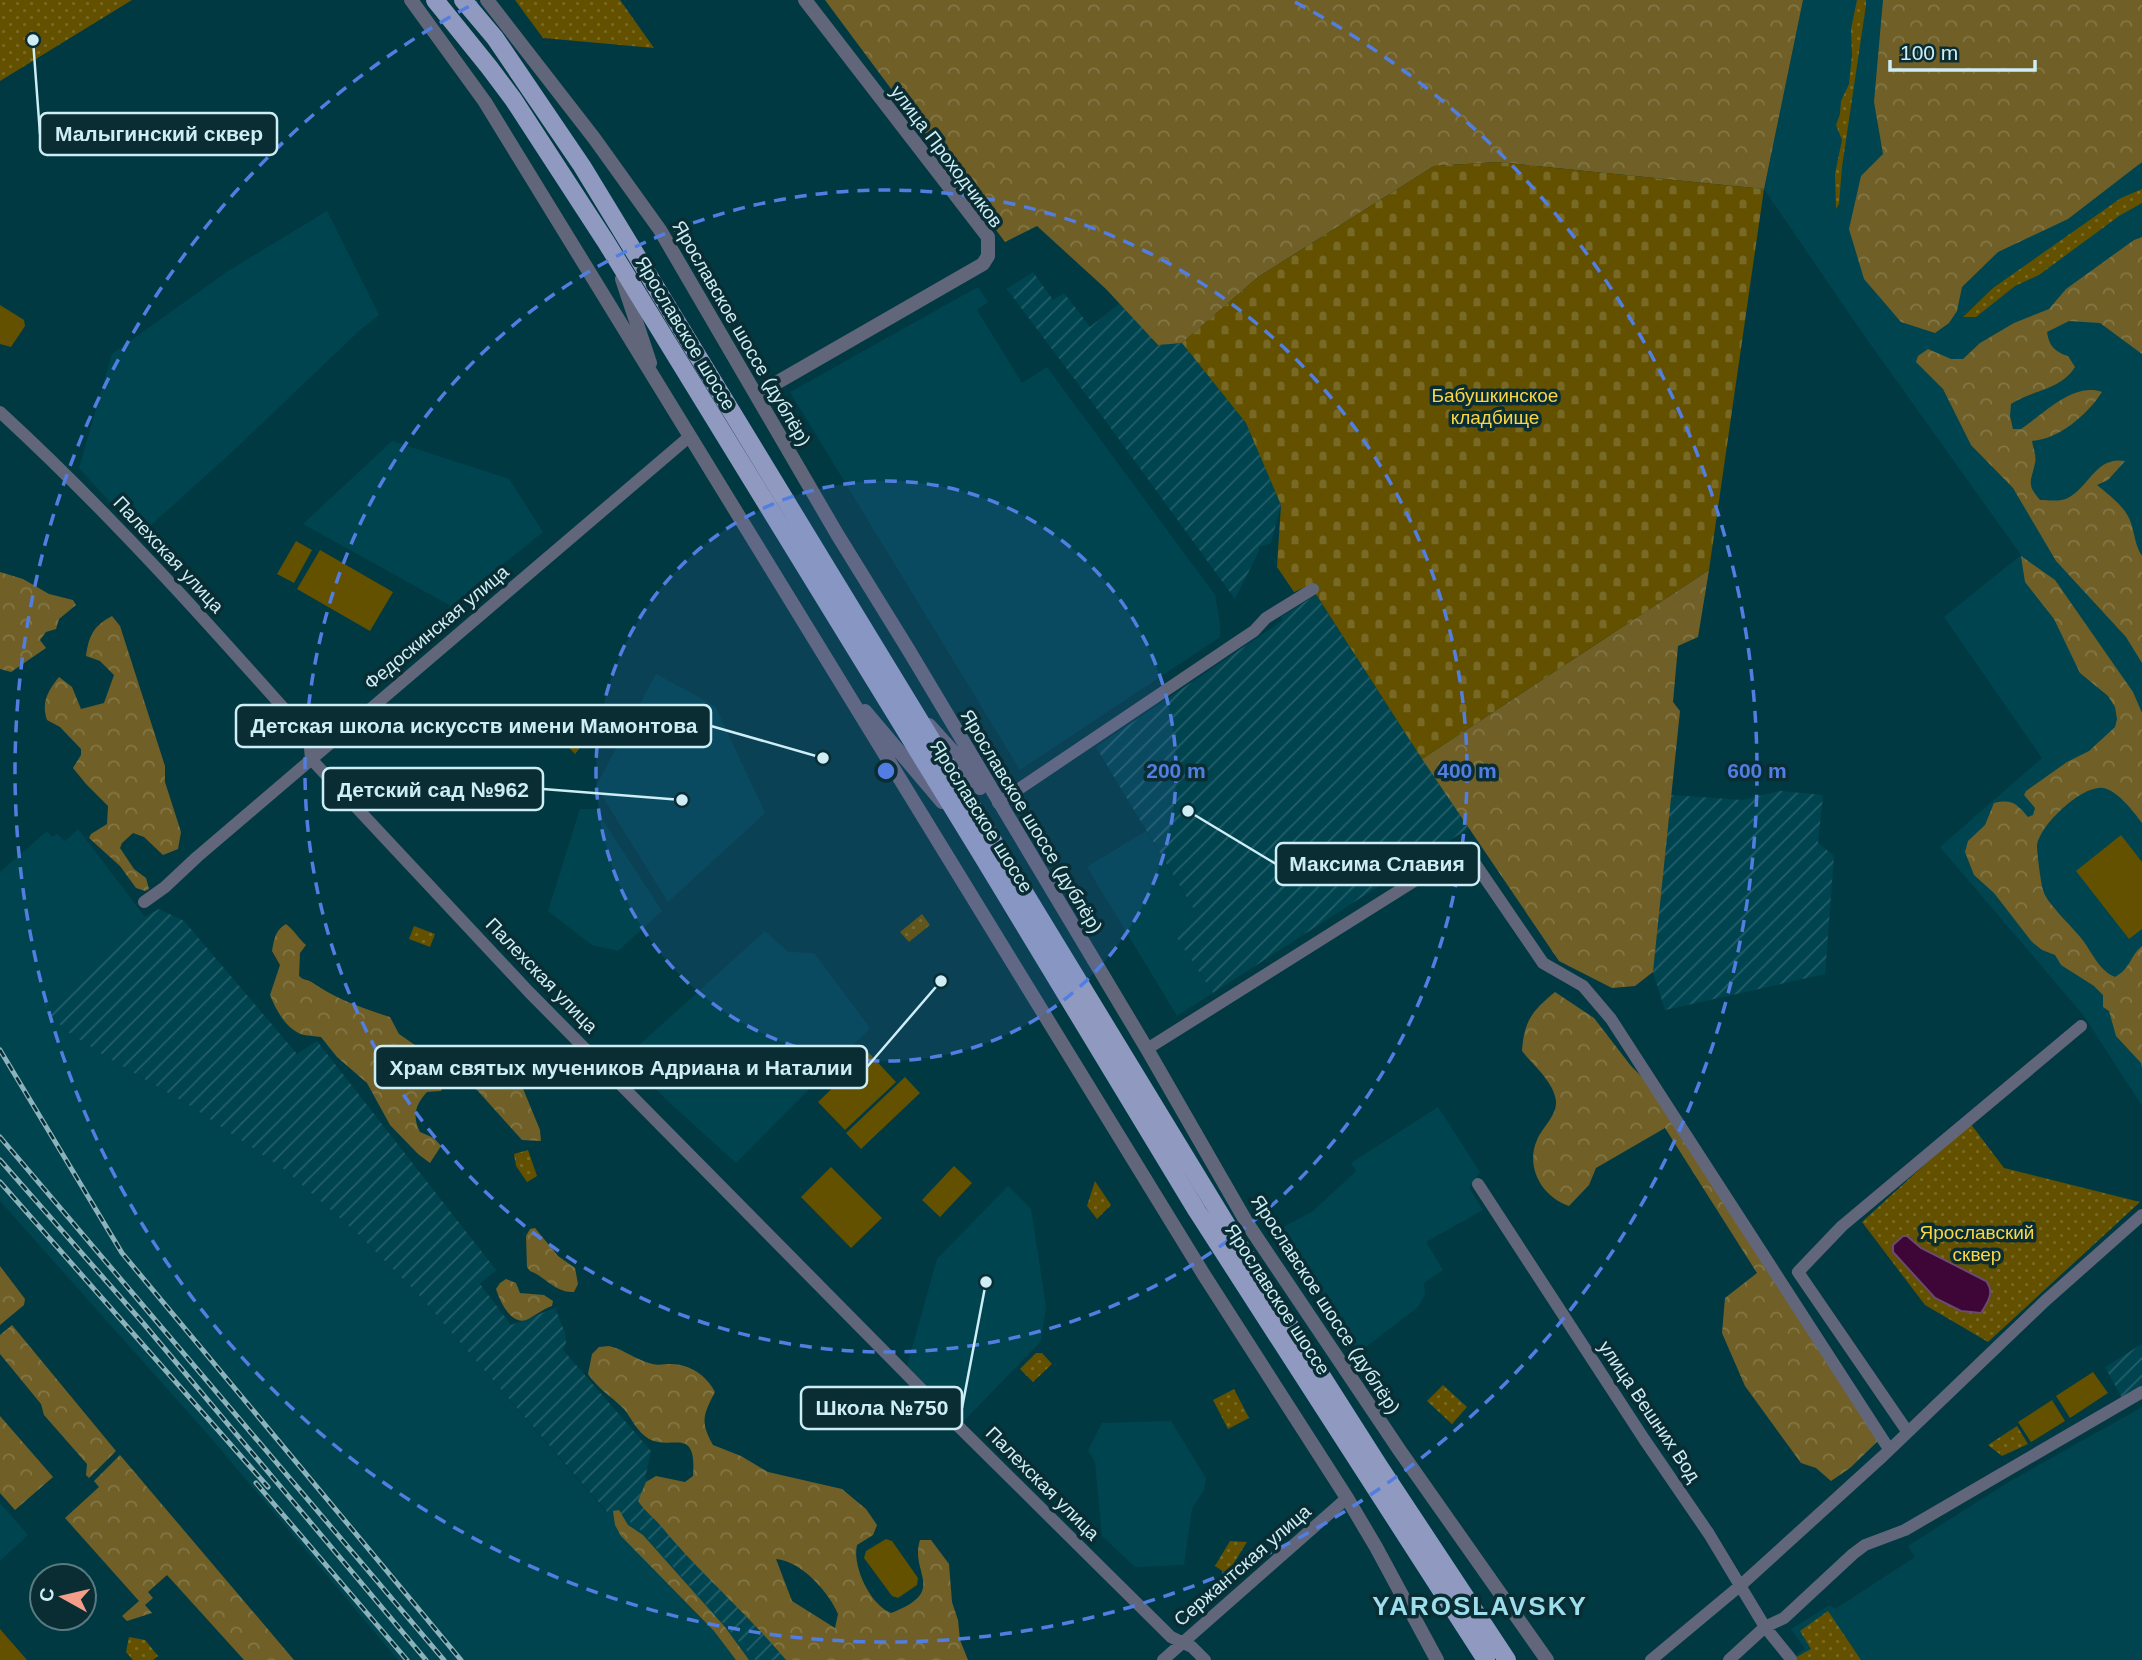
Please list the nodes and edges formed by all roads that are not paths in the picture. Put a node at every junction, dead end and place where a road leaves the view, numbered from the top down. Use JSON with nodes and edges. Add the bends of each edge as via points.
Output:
{"nodes":[{"id":1,"x":411,"y":0,"type":"edge"},
{"id":2,"x":435,"y":0,"type":"edge"},
{"id":3,"x":463,"y":0,"type":"edge"},
{"id":4,"x":487,"y":0,"type":"edge"},
{"id":5,"x":805,"y":0,"type":"edge"},
{"id":6,"x":606,"y":243,"type":"junction"},
{"id":7,"x":656,"y":383,"type":"junction"},
{"id":8,"x":757,"y":394,"type":"junction"},
{"id":9,"x":0,"y":412,"type":"edge"},
{"id":10,"x":689,"y":437,"type":"junction"},
{"id":11,"x":1312,"y":589,"type":"dead end"},
{"id":12,"x":842,"y":687,"type":"junction"},
{"id":13,"x":910,"y":704,"type":"junction"},
{"id":14,"x":311,"y":760,"type":"junction"},
{"id":15,"x":998,"y":803,"type":"junction"},
{"id":16,"x":965,"y":829,"type":"junction"},
{"id":17,"x":1014,"y":830,"type":"junction"},
{"id":18,"x":144,"y":902,"type":"dead end"},
{"id":19,"x":2081,"y":1026,"type":"dead end"},
{"id":20,"x":1147,"y":1049,"type":"junction"},
{"id":21,"x":1478,"y":1184,"type":"dead end"},
{"id":22,"x":2142,"y":1215,"type":"edge"},
{"id":23,"x":1247,"y":1223,"type":"junction"},
{"id":24,"x":1268,"y":1292,"type":"junction"},
{"id":25,"x":2142,"y":1392,"type":"edge"},
{"id":26,"x":1907,"y":1431,"type":"junction"},
{"id":27,"x":1889,"y":1449,"type":"junction"},
{"id":28,"x":1347,"y":1498,"type":"junction"},
{"id":29,"x":1741,"y":1585,"type":"junction"},
{"id":30,"x":1453,"y":1594,"type":"junction"},
{"id":31,"x":1765,"y":1627,"type":"junction"},
{"id":32,"x":1182,"y":1642,"type":"junction"},
{"id":33,"x":1791,"y":1659,"type":"edge"},
{"id":34,"x":1163,"y":1660,"type":"edge"},
{"id":35,"x":1205,"y":1660,"type":"edge"},
{"id":36,"x":1437,"y":1660,"type":"edge"},
{"id":37,"x":1486,"y":1660,"type":"edge"},
{"id":38,"x":1507,"y":1660,"type":"edge"},
{"id":39,"x":1547,"y":1660,"type":"edge"},
{"id":40,"x":1651,"y":1660,"type":"edge"},
{"id":41,"x":1729,"y":1660,"type":"edge"}],
"edges":[{"from":1,"to":7,"type":"street","via":[[485,102]]},
{"from":2,"to":6,"type":"main road","name":"Ярославское шоссе","via":[[513,99]]},
{"from":3,"to":13,"type":"main road","name":"Ярославское шоссе","via":[[510,59],[582,166]]},
{"from":4,"to":8,"type":"street","name":"Ярославское шоссе (дублёр)","via":[[660,230]]},
{"from":5,"to":8,"type":"street","name":"улица Проходчиков","via":[[988,237],[989,248],[983,264]]},
{"from":6,"to":7,"type":"street"},
{"from":6,"to":16,"type":"main road","name":"Ярославское шоссе"},
{"from":7,"to":10,"type":"street"},
{"from":8,"to":15,"type":"street","name":"Ярославское шоссе (дублёр)"},
{"from":9,"to":14,"type":"street","name":"Палехская улица","via":[[61,468],[213,629],[309,737]]},
{"from":10,"to":12,"type":"street"},
{"from":10,"to":14,"type":"street","name":"Федоскинская улица"},
{"from":11,"to":15,"type":"street"},
{"from":12,"to":16,"type":"street"},
{"from":12,"to":28,"type":"street","via":[[1204,1275]]},
{"from":13,"to":17,"type":"street"},
{"from":13,"to":24,"type":"main road","name":"Ярославское шоссе"},
{"from":14,"to":18,"type":"street","name":"Федоскинская улица"},
{"from":14,"to":32,"type":"street","name":"Палехская улица","via":[[529,992],[1171,1637]]},
{"from":15,"to":17,"type":"street","name":"Ярославское шоссе (дублёр)"},
{"from":16,"to":30,"type":"main road","name":"Ярославское шоссе","via":[[1197,1210]]},
{"from":17,"to":20,"type":"street","name":"Ярославское шоссе (дублёр)"},
{"from":19,"to":26,"type":"street","via":[[1842,1226],[1798,1272]]},
{"from":20,"to":23,"type":"street","name":"Ярославское шоссе (дублёр)"},
{"from":20,"to":27,"type":"street","via":[[1451,858],[1463,856],[1474,862],[1543,963],[1583,986],[1611,1019]]},
{"from":21,"to":29,"type":"street","name":"улица Вешних Вод"},
{"from":22,"to":26,"type":"street"},
{"from":23,"to":24,"type":"street"},
{"from":23,"to":39,"type":"street","name":"Ярославское шоссе (дублёр)"},
{"from":24,"to":30,"type":"main road","name":"Ярославское шоссе"},
{"from":25,"to":31,"type":"street","via":[[1905,1530],[1865,1545],[1784,1618]]},
{"from":26,"to":27,"type":"street"},
{"from":27,"to":29,"type":"street"},
{"from":28,"to":32,"type":"street","name":"Сержантская улица"},
{"from":28,"to":36,"type":"street"},
{"from":29,"to":31,"type":"street","name":"улица Вешних Вод"},
{"from":29,"to":40,"type":"street"},
{"from":30,"to":37,"type":"main road","name":"Ярославское шоссе"},
{"from":30,"to":38,"type":"main road","name":"Ярославское шоссе"},
{"from":31,"to":33,"type":"street","name":"улица Вешних Вод"},
{"from":31,"to":41,"type":"street"},
{"from":32,"to":34,"type":"street","name":"Сержантская улица"},
{"from":32,"to":35,"type":"street","name":"Палехская улица"}]}
